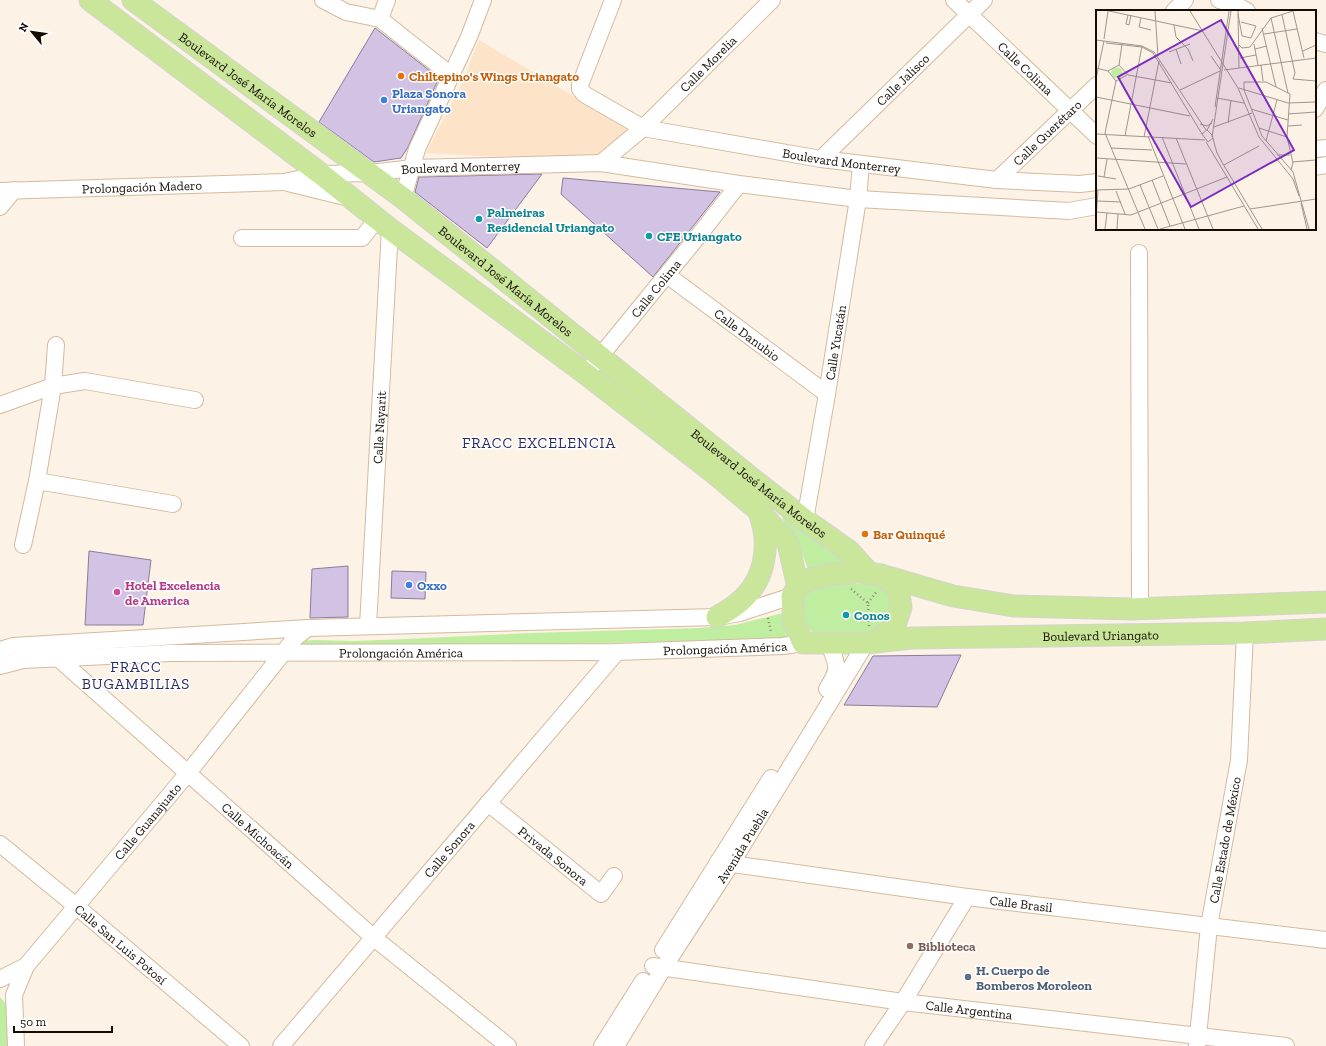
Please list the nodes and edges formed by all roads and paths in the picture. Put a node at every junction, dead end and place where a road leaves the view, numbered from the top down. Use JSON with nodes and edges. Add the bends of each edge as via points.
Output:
{"nodes":[{"id":1,"x":90,"y":0,"type":"edge"},
{"id":2,"x":133,"y":0,"type":"edge"},
{"id":3,"x":323,"y":0,"type":"edge"},
{"id":4,"x":387,"y":0,"type":"edge"},
{"id":5,"x":483,"y":0,"type":"edge"},
{"id":6,"x":613,"y":0,"type":"edge"},
{"id":7,"x":772,"y":0,"type":"edge"},
{"id":8,"x":954,"y":0,"type":"edge"},
{"id":9,"x":984,"y":0,"type":"edge"},
{"id":10,"x":1185,"y":0,"type":"edge"},
{"id":11,"x":1219,"y":0,"type":"edge"},
{"id":12,"x":1175,"y":10,"type":"edge"},
{"id":13,"x":1245,"y":10,"type":"edge"},
{"id":14,"x":969,"y":14,"type":"junction"},
{"id":15,"x":380,"y":19,"type":"junction"},
{"id":16,"x":1316,"y":41,"type":"edge"},
{"id":17,"x":1326,"y":44,"type":"edge"},
{"id":18,"x":452,"y":76,"type":"junction"},
{"id":19,"x":1096,"y":86,"type":"edge"},
{"id":20,"x":1326,"y":90,"type":"edge"},
{"id":21,"x":1316,"y":107,"type":"edge"},
{"id":22,"x":1070,"y":110,"type":"junction"},
{"id":23,"x":643,"y":128,"type":"junction"},
{"id":24,"x":1096,"y":135,"type":"edge"},
{"id":25,"x":626,"y":143,"type":"junction"},
{"id":26,"x":1326,"y":148,"type":"edge"},
{"id":27,"x":1316,"y":149,"type":"edge"},
{"id":28,"x":821,"y":159,"type":"junction"},
{"id":29,"x":601,"y":163,"type":"junction"},
{"id":30,"x":861,"y":164,"type":"junction"},
{"id":31,"x":1326,"y":165,"type":"edge"},
{"id":32,"x":1316,"y":167,"type":"edge"},
{"id":33,"x":413,"y":168,"type":"junction"},
{"id":34,"x":634,"y":168,"type":"junction"},
{"id":35,"x":370,"y":173,"type":"junction"},
{"id":36,"x":321,"y":174,"type":"junction"},
{"id":37,"x":997,"y":180,"type":"junction"},
{"id":38,"x":284,"y":182,"type":"junction"},
{"id":39,"x":1096,"y":182,"type":"edge"},
{"id":40,"x":740,"y":184,"type":"junction"},
{"id":41,"x":7,"y":191,"type":"edge"},
{"id":42,"x":351,"y":198,"type":"junction"},
{"id":43,"x":403,"y":198,"type":"junction"},
{"id":44,"x":858,"y":198,"type":"junction"},
{"id":45,"x":1096,"y":206,"type":"edge"},
{"id":46,"x":0,"y":207,"type":"edge"},
{"id":47,"x":383,"y":224,"type":"junction"},
{"id":48,"x":242,"y":238,"type":"dead end"},
{"id":49,"x":1139,"y":253,"type":"dead end"},
{"id":50,"x":668,"y":275,"type":"junction"},
{"id":51,"x":56,"y":345,"type":"dead end"},
{"id":52,"x":600,"y":356,"type":"junction"},
{"id":53,"x":586,"y":374,"type":"junction"},
{"id":54,"x":53,"y":386,"type":"junction"},
{"id":55,"x":827,"y":394,"type":"junction"},
{"id":56,"x":195,"y":400,"type":"dead end"},
{"id":57,"x":0,"y":405,"type":"edge"},
{"id":58,"x":37,"y":481,"type":"junction"},
{"id":59,"x":173,"y":504,"type":"dead end"},
{"id":60,"x":758,"y":510,"type":"junction"},
{"id":61,"x":805,"y":520,"type":"junction"},
{"id":62,"x":23,"y":545,"type":"dead end"},
{"id":63,"x":834,"y":574,"type":"junction"},
{"id":64,"x":876,"y":579,"type":"junction"},
{"id":65,"x":795,"y":592,"type":"junction"},
{"id":66,"x":1326,"y":602,"type":"edge"},
{"id":67,"x":868,"y":603,"type":"junction"},
{"id":68,"x":765,"y":605,"type":"junction"},
{"id":69,"x":1140,"y":609,"type":"junction"},
{"id":70,"x":717,"y":617,"type":"junction"},
{"id":71,"x":368,"y":626,"type":"junction"},
{"id":72,"x":308,"y":628,"type":"junction"},
{"id":73,"x":1326,"y":629,"type":"edge"},
{"id":74,"x":1245,"y":634,"type":"junction"},
{"id":75,"x":803,"y":643,"type":"junction"},
{"id":76,"x":870,"y":643,"type":"junction"},
{"id":77,"x":829,"y":644,"type":"junction"},
{"id":78,"x":4,"y":645,"type":"edge"},
{"id":79,"x":774,"y":646,"type":"junction"},
{"id":80,"x":285,"y":652,"type":"junction"},
{"id":81,"x":617,"y":652,"type":"junction"},
{"id":82,"x":58,"y":659,"type":"junction"},
{"id":83,"x":0,"y":666,"type":"edge"},
{"id":84,"x":188,"y":773,"type":"junction"},
{"id":85,"x":488,"y":804,"type":"junction"},
{"id":86,"x":0,"y":844,"type":"edge"},
{"id":87,"x":724,"y":863,"type":"junction"},
{"id":88,"x":614,"y":876,"type":"dead end"},
{"id":89,"x":968,"y":897,"type":"junction"},
{"id":90,"x":76,"y":906,"type":"junction"},
{"id":91,"x":1209,"y":926,"type":"junction"},
{"id":92,"x":373,"y":937,"type":"junction"},
{"id":93,"x":1326,"y":940,"type":"edge"},
{"id":94,"x":26,"y":966,"type":"junction"},
{"id":95,"x":658,"y":967,"type":"junction"},
{"id":96,"x":0,"y":979,"type":"edge"},
{"id":97,"x":0,"y":985,"type":"edge"},
{"id":98,"x":14,"y":994,"type":"junction"},
{"id":99,"x":903,"y":1002,"type":"junction"},
{"id":100,"x":1198,"y":1041,"type":"edge"},
{"id":101,"x":16,"y":1046,"type":"edge"},
{"id":102,"x":241,"y":1046,"type":"edge"},
{"id":103,"x":282,"y":1046,"type":"edge"},
{"id":104,"x":508,"y":1046,"type":"edge"},
{"id":105,"x":602,"y":1046,"type":"edge"},
{"id":106,"x":616,"y":1046,"type":"edge"},
{"id":107,"x":873,"y":1046,"type":"edge"},
{"id":108,"x":1286,"y":1046,"type":"edge"}],
"edges":[{"from":1,"to":36,"type":"main road","name":"Boulevard José María Morelos"},
{"from":2,"to":35,"type":"main road","name":"Boulevard José María Morelos"},
{"from":3,"to":15,"type":"street","via":[[346,12]]},
{"from":4,"to":15,"type":"street"},
{"from":5,"to":18,"type":"street"},
{"from":6,"to":23,"type":"street","via":[[580,90]]},
{"from":7,"to":23,"type":"street","name":"Calle Morelia"},
{"from":8,"to":14,"type":"street","name":"Calle Colima"},
{"from":9,"to":14,"type":"street","name":"Calle Jalisco"},
{"from":10,"to":12,"type":"street"},
{"from":11,"to":13,"type":"street"},
{"from":14,"to":22,"type":"street","name":"Calle Colima"},
{"from":14,"to":28,"type":"street","name":"Calle Jalisco"},
{"from":15,"to":18,"type":"street"},
{"from":16,"to":17,"type":"street"},
{"from":18,"to":33,"type":"street","via":[[417,148]]},
{"from":19,"to":22,"type":"street","name":"Calle Querétaro"},
{"from":20,"to":21,"type":"street"},
{"from":22,"to":24,"type":"street","name":"Calle Colima"},
{"from":22,"to":37,"type":"street","name":"Calle Querétaro"},
{"from":23,"to":25,"type":"street"},
{"from":23,"to":28,"type":"street","name":"Boulevard Monterrey"},
{"from":25,"to":29,"type":"street"},
{"from":25,"to":34,"type":"street","via":[[622,152],[625,160]]},
{"from":26,"to":27,"type":"street"},
{"from":28,"to":30,"type":"street","name":"Boulevard Monterrey"},
{"from":29,"to":33,"type":"street","name":"Boulevard Monterrey"},
{"from":29,"to":34,"type":"street","name":"Boulevard Monterrey"},
{"from":30,"to":37,"type":"street","name":"Boulevard Monterrey"},
{"from":30,"to":44,"type":"street","name":"Calle Yucatán"},
{"from":31,"to":32,"type":"street"},
{"from":33,"to":35,"type":"street","name":"Boulevard Monterrey"},
{"from":33,"to":43,"type":"street"},
{"from":34,"to":40,"type":"street","name":"Boulevard Monterrey"},
{"from":35,"to":36,"type":"street","name":"Boulevard Monterrey"},
{"from":35,"to":42,"type":"main road","via":[[357,183]]},
{"from":35,"to":43,"type":"main road","name":"Boulevard José María Morelos"},
{"from":36,"to":38,"type":"street","name":"Prolongación Madero"},
{"from":36,"to":42,"type":"main road","name":"Boulevard José María Morelos"},
{"from":37,"to":39,"type":"street","name":"Boulevard Monterrey","via":[[1080,184]]},
{"from":38,"to":41,"type":"street","name":"Prolongación Madero"},
{"from":38,"to":42,"type":"street","name":"Prolongación Madero"},
{"from":40,"to":44,"type":"street","name":"Boulevard Monterrey"},
{"from":40,"to":50,"type":"street","name":"Calle Colima"},
{"from":41,"to":46,"type":"street"},
{"from":42,"to":47,"type":"main road","name":"Boulevard José María Morelos"},
{"from":43,"to":47,"type":"main road","via":[[406,212],[400,223]]},
{"from":43,"to":52,"type":"main road","name":"Boulevard José María Morelos"},
{"from":44,"to":45,"type":"street","name":"Boulevard Monterrey","via":[[1069,211]]},
{"from":44,"to":55,"type":"street","name":"Calle Yucatán"},
{"from":47,"to":48,"type":"street","via":[[362,238]]},
{"from":47,"to":53,"type":"main road","name":"Boulevard José María Morelos"},
{"from":47,"to":71,"type":"street","name":"Calle Nayarit"},
{"from":49,"to":69,"type":"street"},
{"from":50,"to":52,"type":"street","name":"Calle Colima"},
{"from":50,"to":55,"type":"street","name":"Calle Danubio"},
{"from":51,"to":54,"type":"street"},
{"from":52,"to":53,"type":"street","name":"Calle Colima"},
{"from":52,"to":61,"type":"main road","name":"Boulevard José María Morelos"},
{"from":53,"to":60,"type":"main road","name":"Boulevard José María Morelos"},
{"from":54,"to":56,"type":"street","via":[[85,381]]},
{"from":54,"to":57,"type":"street"},
{"from":54,"to":58,"type":"street"},
{"from":55,"to":61,"type":"street","name":"Calle Yucatán"},
{"from":58,"to":59,"type":"street"},
{"from":58,"to":62,"type":"street"},
{"from":60,"to":65,"type":"main road","name":"Boulevard José María Morelos","via":[[788,543]]},
{"from":60,"to":70,"type":"main road","via":[[765,538],[762,570],[748,594],[733,608]]},
{"from":61,"to":64,"type":"main road","name":"Boulevard José María Morelos","via":[[849,551]]},
{"from":63,"to":64,"type":"main road","name":"Boulevard Uriangato","via":[[859,572]]},
{"from":63,"to":65,"type":"main road","via":[[809,579]]},
{"from":63,"to":67,"type":"path"},
{"from":64,"to":67,"type":"path"},
{"from":64,"to":69,"type":"main road","name":"Boulevard Uriangato","via":[[1014,606]]},
{"from":64,"to":76,"type":"main road","name":"Boulevard José María Morelos","via":[[898,588],[901,607],[894,628]]},
{"from":65,"to":68,"type":"street","name":"Prolongación América"},
{"from":65,"to":75,"type":"main road","via":[[794,623]]},
{"from":66,"to":69,"type":"main road","name":"Boulevard Uriangato"},
{"from":67,"to":76,"type":"path"},
{"from":68,"to":70,"type":"street","name":"Prolongación América"},
{"from":68,"to":79,"type":"path"},
{"from":70,"to":71,"type":"street","name":"Prolongación América"},
{"from":71,"to":72,"type":"street","name":"Prolongación América"},
{"from":72,"to":78,"type":"street","name":"Prolongación América"},
{"from":72,"to":80,"type":"street","name":"Calle Guanajuato","via":[[295,638]]},
{"from":73,"to":74,"type":"main road","name":"Boulevard Uriangato"},
{"from":74,"to":76,"type":"main road","name":"Boulevard Uriangato","via":[[912,638]]},
{"from":74,"to":91,"type":"street","name":"Calle Estado de México","via":[[1239,760]]},
{"from":75,"to":77,"type":"main road"},
{"from":75,"to":79,"type":"street","name":"Prolongación América"},
{"from":76,"to":77,"type":"main road"},
{"from":76,"to":87,"type":"street","name":"Avenida Puebla"},
{"from":77,"to":87,"type":"street","name":"Avenida Puebla","via":[[837,664],[836,675]]},
{"from":78,"to":82,"type":"street","name":"Calle Michoacán"},
{"from":79,"to":81,"type":"street","name":"Prolongación América"},
{"from":80,"to":81,"type":"street","name":"Prolongación América"},
{"from":80,"to":82,"type":"street","name":"Prolongación América","via":[[171,653]]},
{"from":80,"to":84,"type":"street","name":"Calle Guanajuato"},
{"from":81,"to":85,"type":"street","name":"Calle Sonora"},
{"from":82,"to":83,"type":"street","name":"Prolongación América","via":[[23,660]]},
{"from":82,"to":84,"type":"street","name":"Calle Michoacán"},
{"from":84,"to":90,"type":"street","name":"Calle Guanajuato"},
{"from":84,"to":92,"type":"street","name":"Calle Michoacán"},
{"from":85,"to":88,"type":"street","name":"Privada Sonora","via":[[601,894]]},
{"from":85,"to":92,"type":"street","name":"Calle Sonora"},
{"from":86,"to":90,"type":"street","name":"Calle San Luis Potosí"},
{"from":87,"to":89,"type":"street","name":"Calle Brasil"},
{"from":87,"to":95,"type":"street","name":"Avenida Puebla"},
{"from":89,"to":91,"type":"street","name":"Calle Brasil"},
{"from":89,"to":99,"type":"street"},
{"from":90,"to":94,"type":"street","name":"Calle Guanajuato"},
{"from":90,"to":102,"type":"street","name":"Calle San Luis Potosí"},
{"from":91,"to":93,"type":"street","name":"Calle Brasil"},
{"from":91,"to":100,"type":"street","name":"Calle Estado de México"},
{"from":92,"to":103,"type":"street","name":"Calle Sonora"},
{"from":92,"to":104,"type":"street","name":"Calle Michoacán"},
{"from":94,"to":96,"type":"street","name":"Calle Guanajuato"},
{"from":94,"to":98,"type":"street"},
{"from":95,"to":99,"type":"street","name":"Calle Argentina"},
{"from":95,"to":105,"type":"street","name":"Avenida Puebla"},
{"from":95,"to":106,"type":"street","name":"Avenida Puebla"},
{"from":97,"to":98,"type":"street"},
{"from":98,"to":101,"type":"street"},
{"from":99,"to":100,"type":"street","name":"Calle Argentina"},
{"from":99,"to":107,"type":"street"},
{"from":100,"to":108,"type":"street","name":"Calle Argentina"}]}
